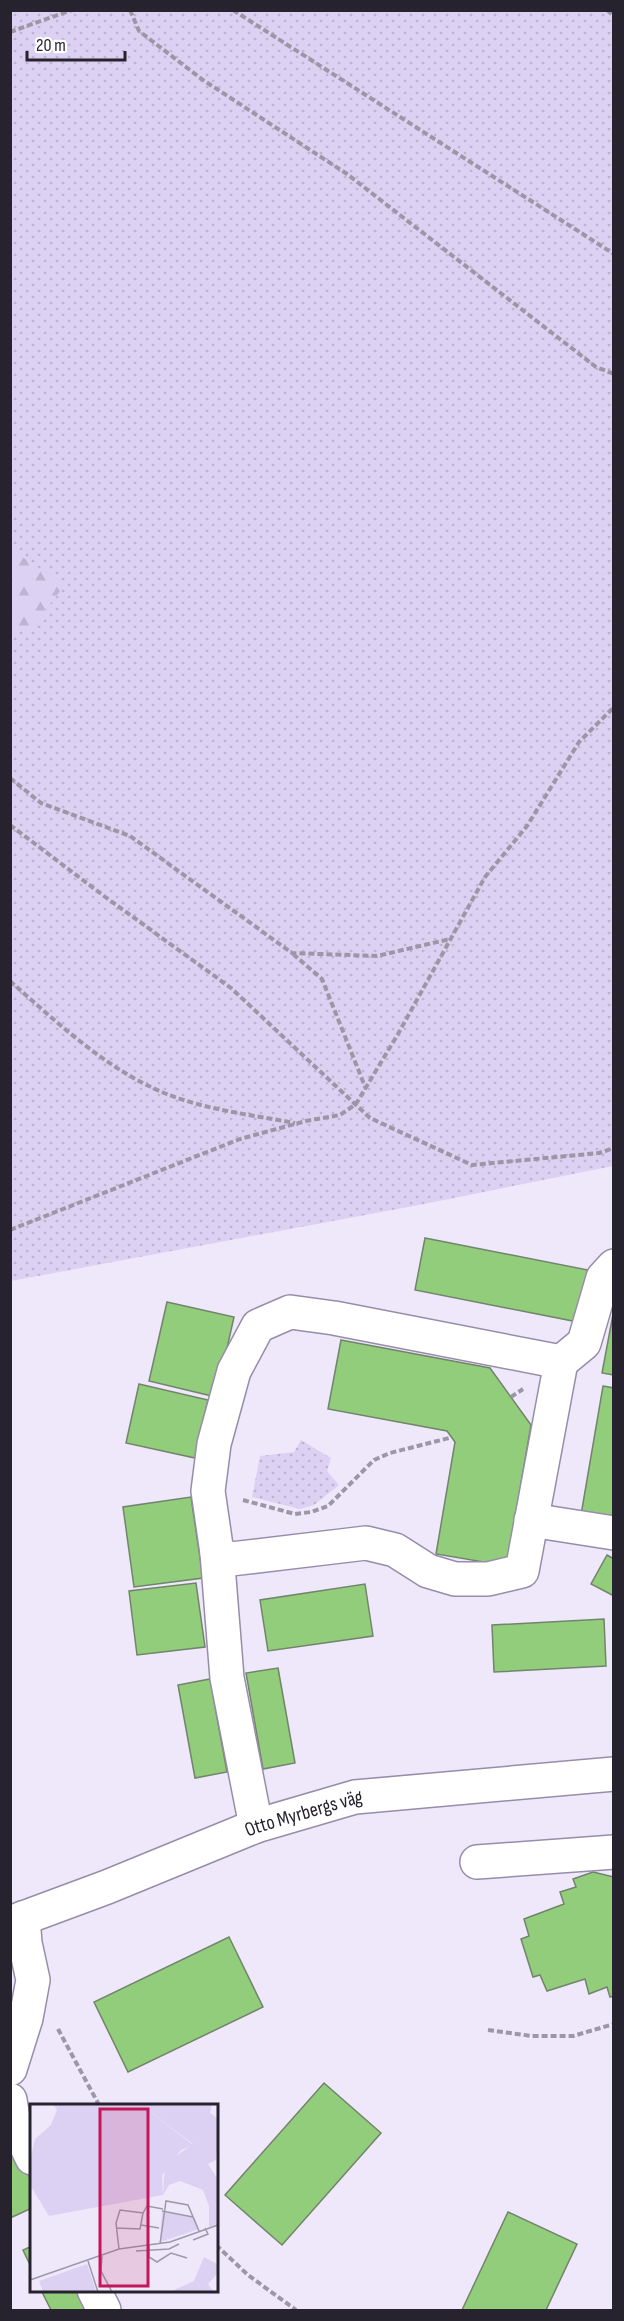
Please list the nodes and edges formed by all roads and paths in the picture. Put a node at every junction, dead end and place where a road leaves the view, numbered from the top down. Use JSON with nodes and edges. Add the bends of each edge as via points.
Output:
{"nodes":[{"id":1,"x":72,"y":10,"type":"edge"},
{"id":2,"x":130,"y":10,"type":"edge"},
{"id":3,"x":233,"y":10,"type":"edge"},
{"id":4,"x":607,"y":10,"type":"edge"},
{"id":5,"x":614,"y":16,"type":"edge"},
{"id":6,"x":10,"y":32,"type":"edge"},
{"id":7,"x":614,"y":254,"type":"edge"},
{"id":8,"x":614,"y":374,"type":"edge"},
{"id":9,"x":614,"y":707,"type":"edge"},
{"id":10,"x":10,"y":778,"type":"edge"},
{"id":11,"x":10,"y":825,"type":"edge"},
{"id":12,"x":451,"y":939,"type":"junction"},
{"id":13,"x":292,"y":953,"type":"junction"},
{"id":14,"x":10,"y":981,"type":"edge"},
{"id":15,"x":366,"y":1089,"type":"junction"},
{"id":16,"x":356,"y":1104,"type":"junction"},
{"id":17,"x":298,"y":1124,"type":"junction"},
{"id":18,"x":614,"y":1148,"type":"edge"},
{"id":19,"x":10,"y":1230,"type":"edge"},
{"id":20,"x":614,"y":1266,"type":"edge"},
{"id":21,"x":561,"y":1362,"type":"junction"},
{"id":22,"x":449,"y":1438,"type":"dead end"},
{"id":23,"x":208,"y":1491,"type":"junction"},
{"id":24,"x":531,"y":1520,"type":"junction"},
{"id":25,"x":614,"y":1533,"type":"edge"},
{"id":26,"x":217,"y":1553,"type":"junction"},
{"id":27,"x":614,"y":1774,"type":"edge"},
{"id":28,"x":256,"y":1826,"type":"junction"},
{"id":29,"x":614,"y":1852,"type":"edge"},
{"id":30,"x":477,"y":1862,"type":"dead end"},
{"id":31,"x":17,"y":1921,"type":"edge"},
{"id":32,"x":614,"y":2024,"type":"edge"},
{"id":33,"x":488,"y":2030,"type":"dead end"},
{"id":34,"x":10,"y":2069,"type":"edge"},
{"id":35,"x":10,"y":2100,"type":"edge"},
{"id":36,"x":30,"y":2154,"type":"edge"},
{"id":37,"x":218,"y":2247,"type":"edge"},
{"id":38,"x":94,"y":2291,"type":"edge"},
{"id":39,"x":104,"y":2310,"type":"edge"},
{"id":40,"x":296,"y":2310,"type":"edge"}],
"edges":[{"from":1,"to":6,"type":"path"},
{"from":2,"to":8,"type":"path","via":[[139,31],[203,80],[347,174],[596,367]]},
{"from":3,"to":7,"type":"path"},
{"from":4,"to":5,"type":"path"},
{"from":9,"to":12,"type":"path","via":[[579,742],[527,826],[485,877]]},
{"from":10,"to":13,"type":"path","via":[[41,803],[130,836]]},
{"from":11,"to":16,"type":"path","via":[[231,988]]},
{"from":12,"to":13,"type":"path","via":[[377,956]]},
{"from":12,"to":15,"type":"path"},
{"from":13,"to":15,"type":"path","via":[[322,979]]},
{"from":14,"to":17,"type":"path","via":[[118,1070],[153,1089],[202,1106]]},
{"from":15,"to":16,"type":"path"},
{"from":16,"to":17,"type":"path","via":[[340,1115]]},
{"from":16,"to":18,"type":"path","via":[[370,1118],[472,1165],[599,1153]]},
{"from":17,"to":19,"type":"path","via":[[240,1139]]},
{"from":20,"to":21,"type":"street","via":[[603,1278],[584,1343]]},
{"from":21,"to":23,"type":"street","via":[[290,1311],[258,1326],[234,1371],[213,1444]]},
{"from":21,"to":24,"type":"street"},
{"from":22,"to":23,"type":"path","via":[[374,1460],[328,1506],[311,1512],[295,1514]]},
{"from":23,"to":26,"type":"street"},
{"from":24,"to":25,"type":"street"},
{"from":24,"to":26,"type":"street","via":[[522,1570],[488,1579],[455,1579],[428,1570],[395,1550],[366,1543],[231,1559]]},
{"from":26,"to":28,"type":"street","via":[[227,1678]]},
{"from":27,"to":28,"type":"street","name":"Otto Myrbergs väg","via":[[355,1797]]},
{"from":28,"to":31,"type":"street","name":"Otto Myrbergs väg"},
{"from":29,"to":30,"type":"street"},
{"from":31,"to":34,"type":"street","via":[[33,1980]]},
{"from":32,"to":33,"type":"path","via":[[573,2036]]},
{"from":35,"to":36,"type":"street","via":[[13,2118]]},
{"from":37,"to":40,"type":"path"},
{"from":38,"to":39,"type":"street"}]}
